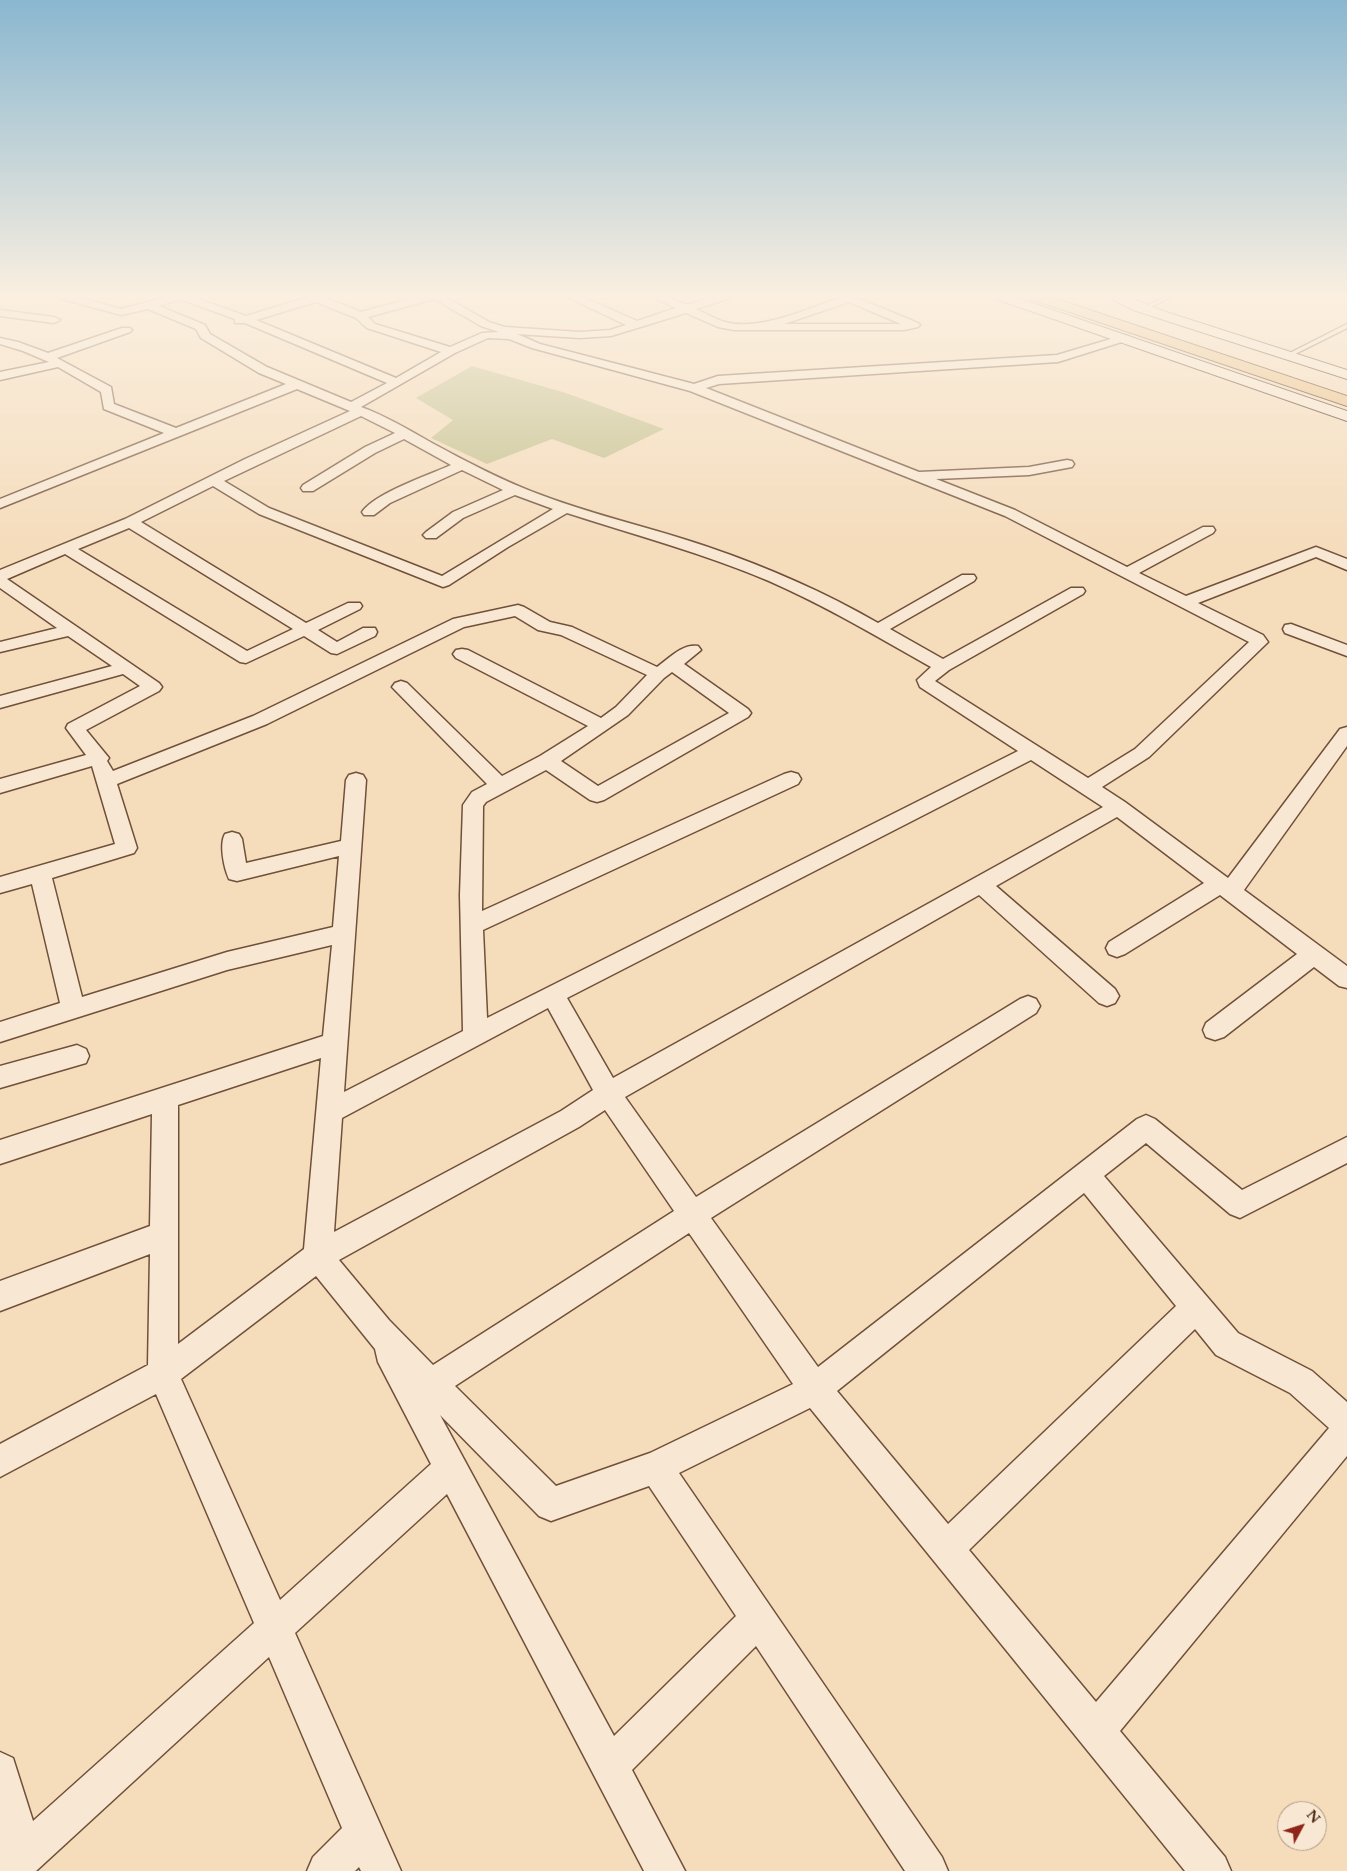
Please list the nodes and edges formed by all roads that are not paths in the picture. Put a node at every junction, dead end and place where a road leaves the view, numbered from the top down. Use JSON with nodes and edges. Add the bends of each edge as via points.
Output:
{"nodes":[{"id":1,"x":94,"y":383,"type":"edge"},
{"id":2,"x":397,"y":383,"type":"edge"},
{"id":3,"x":678,"y":383,"type":"edge"},
{"id":4,"x":708,"y":383,"type":"edge"},
{"id":5,"x":1254,"y":383,"type":"edge"},
{"id":6,"x":1295,"y":383,"type":"edge"},
{"id":7,"x":1330,"y":383,"type":"edge"},
{"id":8,"x":296,"y":384,"type":"joint"},
{"id":9,"x":694,"y":388,"type":"junction"},
{"id":10,"x":1347,"y":389,"type":"edge"},
{"id":11,"x":1347,"y":401,"type":"edge"},
{"id":12,"x":356,"y":409,"type":"junction"},
{"id":13,"x":1347,"y":416,"type":"edge"},
{"id":14,"x":177,"y":433,"type":"junction"},
{"id":15,"x":406,"y":433,"type":"junction"},
{"id":16,"x":1068,"y":464,"type":"dead end"},
{"id":17,"x":462,"y":465,"type":"junction"},
{"id":18,"x":918,"y":475,"type":"junction"},
{"id":19,"x":213,"y":480,"type":"junction"},
{"id":20,"x":308,"y":488,"type":"dead end"},
{"id":21,"x":515,"y":490,"type":"junction"},
{"id":22,"x":0,"y":504,"type":"edge"},
{"id":23,"x":564,"y":509,"type":"junction"},
{"id":24,"x":370,"y":512,"type":"dead end"},
{"id":25,"x":130,"y":522,"type":"junction"},
{"id":26,"x":1208,"y":530,"type":"dead end"},
{"id":27,"x":431,"y":535,"type":"dead end"},
{"id":28,"x":67,"y":549,"type":"junction"},
{"id":29,"x":1347,"y":565,"type":"edge"},
{"id":30,"x":1128,"y":573,"type":"junction"},
{"id":31,"x":0,"y":576,"type":"edge"},
{"id":32,"x":968,"y":578,"type":"dead end"},
{"id":33,"x":4,"y":588,"type":"edge"},
{"id":34,"x":1077,"y":591,"type":"dead end"},
{"id":35,"x":1185,"y":602,"type":"junction"},
{"id":36,"x":354,"y":606,"type":"dead end"},
{"id":37,"x":306,"y":629,"type":"junction"},
{"id":38,"x":1291,"y":629,"type":"dead end"},
{"id":39,"x":71,"y":630,"type":"junction"},
{"id":40,"x":878,"y":630,"type":"junction"},
{"id":41,"x":369,"y":632,"type":"dead end"},
{"id":42,"x":0,"y":647,"type":"edge"},
{"id":43,"x":1347,"y":651,"type":"edge"},
{"id":44,"x":462,"y":654,"type":"dead end"},
{"id":45,"x":674,"y":663,"type":"junction"},
{"id":46,"x":943,"y":666,"type":"junction"},
{"id":47,"x":126,"y":668,"type":"junction"},
{"id":48,"x":402,"y":687,"type":"dead end"},
{"id":49,"x":0,"y":702,"type":"edge"},
{"id":50,"x":602,"y":726,"type":"junction"},
{"id":51,"x":1347,"y":733,"type":"edge"},
{"id":52,"x":1033,"y":751,"type":"junction"},
{"id":53,"x":1339,"y":756,"type":"edge"},
{"id":54,"x":99,"y":758,"type":"junction"},
{"id":55,"x":547,"y":761,"type":"junction"},
{"id":56,"x":792,"y":779,"type":"dead end"},
{"id":57,"x":356,"y":780,"type":"dead end"},
{"id":58,"x":106,"y":781,"type":"junction"},
{"id":59,"x":0,"y":786,"type":"edge"},
{"id":60,"x":500,"y":786,"type":"junction"},
{"id":61,"x":1088,"y":787,"type":"junction"},
{"id":62,"x":1118,"y":807,"type":"junction"},
{"id":63,"x":232,"y":839,"type":"dead end"},
{"id":64,"x":351,"y":846,"type":"junction"},
{"id":65,"x":40,"y":873,"type":"junction"},
{"id":66,"x":980,"y":884,"type":"junction"},
{"id":67,"x":0,"y":885,"type":"edge"},
{"id":68,"x":1226,"y":888,"type":"junction"},
{"id":69,"x":472,"y":925,"type":"junction"},
{"id":70,"x":344,"y":933,"type":"junction"},
{"id":71,"x":1117,"y":948,"type":"dead end"},
{"id":72,"x":1314,"y":954,"type":"junction"},
{"id":73,"x":1347,"y":979,"type":"edge"},
{"id":74,"x":553,"y":994,"type":"junction"},
{"id":75,"x":1107,"y":996,"type":"dead end"},
{"id":76,"x":1028,"y":1006,"type":"dead end"},
{"id":77,"x":73,"y":1009,"type":"junction"},
{"id":78,"x":1215,"y":1030,"type":"dead end"},
{"id":79,"x":0,"y":1032,"type":"edge"},
{"id":80,"x":475,"y":1036,"type":"junction"},
{"id":81,"x":335,"y":1043,"type":"junction"},
{"id":82,"x":78,"y":1056,"type":"dead end"},
{"id":83,"x":0,"y":1077,"type":"edge"},
{"id":84,"x":608,"y":1094,"type":"junction"},
{"id":85,"x":164,"y":1098,"type":"junction"},
{"id":86,"x":329,"y":1112,"type":"junction"},
{"id":87,"x":1347,"y":1149,"type":"edge"},
{"id":88,"x":0,"y":1152,"type":"edge"},
{"id":89,"x":1086,"y":1175,"type":"junction"},
{"id":90,"x":692,"y":1214,"type":"junction"},
{"id":91,"x":164,"y":1235,"type":"junction"},
{"id":92,"x":318,"y":1256,"type":"junction"},
{"id":93,"x":0,"y":1296,"type":"edge"},
{"id":94,"x":1196,"y":1307,"type":"junction"},
{"id":95,"x":378,"y":1331,"type":"junction"},
{"id":96,"x":163,"y":1374,"type":"junction"},
{"id":97,"x":432,"y":1384,"type":"junction"},
{"id":98,"x":815,"y":1389,"type":"junction"},
{"id":99,"x":1347,"y":1423,"type":"edge"},
{"id":100,"x":1347,"y":1431,"type":"edge"},
{"id":101,"x":0,"y":1461,"type":"edge"},
{"id":102,"x":656,"y":1467,"type":"junction"},
{"id":103,"x":451,"y":1468,"type":"junction"},
{"id":104,"x":946,"y":1549,"type":"junction"},
{"id":105,"x":758,"y":1619,"type":"junction"},
{"id":106,"x":274,"y":1628,"type":"junction"},
{"id":107,"x":1096,"y":1731,"type":"junction"},
{"id":108,"x":610,"y":1767,"type":"junction"},
{"id":109,"x":0,"y":1771,"type":"edge"},
{"id":110,"x":365,"y":1833,"type":"junction"},
{"id":111,"x":15,"y":1864,"type":"edge"},
{"id":112,"x":327,"y":1871,"type":"edge"},
{"id":113,"x":381,"y":1871,"type":"edge"},
{"id":114,"x":665,"y":1871,"type":"edge"},
{"id":115,"x":928,"y":1871,"type":"edge"},
{"id":116,"x":1211,"y":1871,"type":"edge"}],
"edges":[{"from":1,"to":14,"type":"street","via":[[106,390],[108,406]]},
{"from":2,"to":12,"type":"street"},
{"from":3,"to":9,"type":"street"},
{"from":4,"to":9,"type":"street"},
{"from":5,"to":13,"type":"main road"},
{"from":6,"to":11,"type":"highway"},
{"from":7,"to":10,"type":"highway"},
{"from":8,"to":12,"type":"street"},
{"from":8,"to":14,"type":"street"},
{"from":9,"to":18,"type":"street"},
{"from":12,"to":15,"type":"street"},
{"from":12,"to":19,"type":"street"},
{"from":14,"to":22,"type":"street"},
{"from":15,"to":17,"type":"street"},
{"from":15,"to":20,"type":"street","via":[[370,450]]},
{"from":16,"to":18,"type":"street","via":[[1030,471]]},
{"from":17,"to":21,"type":"street"},
{"from":17,"to":24,"type":"street","via":[[384,500]]},
{"from":18,"to":30,"type":"street","via":[[1010,513]]},
{"from":19,"to":23,"type":"street","via":[[264,511],[443,582]]},
{"from":19,"to":25,"type":"street"},
{"from":21,"to":23,"type":"street"},
{"from":21,"to":27,"type":"street","via":[[458,515]]},
{"from":23,"to":40,"type":"street","via":[[710,553],[822,599]]},
{"from":25,"to":28,"type":"street"},
{"from":25,"to":37,"type":"street"},
{"from":26,"to":30,"type":"street"},
{"from":28,"to":31,"type":"street"},
{"from":28,"to":37,"type":"street","via":[[246,658]]},
{"from":29,"to":35,"type":"street","via":[[1316,552]]},
{"from":30,"to":35,"type":"street"},
{"from":32,"to":40,"type":"street"},
{"from":33,"to":39,"type":"street"},
{"from":34,"to":46,"type":"street"},
{"from":35,"to":61,"type":"street","via":[[1259,642],[1142,753]]},
{"from":36,"to":37,"type":"street"},
{"from":37,"to":41,"type":"street","via":[[338,649]]},
{"from":38,"to":43,"type":"street"},
{"from":39,"to":42,"type":"street"},
{"from":39,"to":47,"type":"street"},
{"from":40,"to":46,"type":"street"},
{"from":44,"to":50,"type":"street"},
{"from":45,"to":50,"type":"street"},
{"from":45,"to":55,"type":"street","via":[[742,713],[597,795]]},
{"from":45,"to":58,"type":"street","via":[[544,626],[518,610],[459,623],[260,720]]},
{"from":46,"to":52,"type":"street","via":[[926,683]]},
{"from":47,"to":49,"type":"street"},
{"from":47,"to":54,"type":"street","via":[[153,687],[75,728]]},
{"from":48,"to":60,"type":"street"},
{"from":50,"to":55,"type":"street"},
{"from":51,"to":53,"type":"street"},
{"from":52,"to":61,"type":"street"},
{"from":52,"to":74,"type":"street"},
{"from":53,"to":68,"type":"street"},
{"from":54,"to":58,"type":"street"},
{"from":54,"to":59,"type":"street"},
{"from":55,"to":60,"type":"street"},
{"from":56,"to":69,"type":"street"},
{"from":57,"to":64,"type":"street"},
{"from":58,"to":65,"type":"street","via":[[127,848]]},
{"from":60,"to":69,"type":"street","via":[[479,797],[473,805]]},
{"from":61,"to":62,"type":"street"},
{"from":62,"to":66,"type":"street"},
{"from":62,"to":68,"type":"street"},
{"from":63,"to":64,"type":"street","via":[[236,872]]},
{"from":64,"to":70,"type":"street"},
{"from":65,"to":67,"type":"street"},
{"from":65,"to":77,"type":"street"},
{"from":66,"to":75,"type":"street"},
{"from":66,"to":84,"type":"street"},
{"from":68,"to":71,"type":"street"},
{"from":68,"to":72,"type":"street"},
{"from":69,"to":80,"type":"street"},
{"from":70,"to":77,"type":"street","via":[[227,961]]},
{"from":70,"to":81,"type":"street"},
{"from":72,"to":73,"type":"street"},
{"from":72,"to":78,"type":"street"},
{"from":74,"to":80,"type":"street"},
{"from":74,"to":84,"type":"street"},
{"from":76,"to":90,"type":"street"},
{"from":77,"to":79,"type":"street"},
{"from":80,"to":86,"type":"street"},
{"from":81,"to":85,"type":"street"},
{"from":81,"to":86,"type":"street"},
{"from":82,"to":83,"type":"street"},
{"from":84,"to":90,"type":"street"},
{"from":84,"to":92,"type":"street","via":[[570,1119]]},
{"from":85,"to":88,"type":"street"},
{"from":85,"to":91,"type":"street"},
{"from":86,"to":92,"type":"street"},
{"from":87,"to":89,"type":"street","via":[[1240,1205],[1146,1127]]},
{"from":89,"to":94,"type":"street"},
{"from":89,"to":98,"type":"street"},
{"from":90,"to":97,"type":"street"},
{"from":90,"to":98,"type":"street"},
{"from":91,"to":93,"type":"street"},
{"from":91,"to":96,"type":"street"},
{"from":92,"to":95,"type":"street"},
{"from":92,"to":96,"type":"street"},
{"from":94,"to":99,"type":"street","via":[[1227,1344],[1301,1382]]},
{"from":94,"to":104,"type":"street"},
{"from":95,"to":97,"type":"street"},
{"from":95,"to":103,"type":"street"},
{"from":96,"to":101,"type":"street"},
{"from":96,"to":106,"type":"street"},
{"from":97,"to":102,"type":"street","via":[[551,1504]]},
{"from":98,"to":102,"type":"street"},
{"from":98,"to":104,"type":"street"},
{"from":100,"to":107,"type":"street"},
{"from":102,"to":105,"type":"street"},
{"from":103,"to":106,"type":"street"},
{"from":103,"to":108,"type":"street"},
{"from":104,"to":107,"type":"street"},
{"from":105,"to":108,"type":"street"},
{"from":105,"to":115,"type":"street"},
{"from":106,"to":110,"type":"street"},
{"from":106,"to":111,"type":"street"},
{"from":107,"to":116,"type":"street"},
{"from":108,"to":114,"type":"street"},
{"from":109,"to":111,"type":"street"},
{"from":110,"to":112,"type":"street"},
{"from":110,"to":113,"type":"street"}]}
